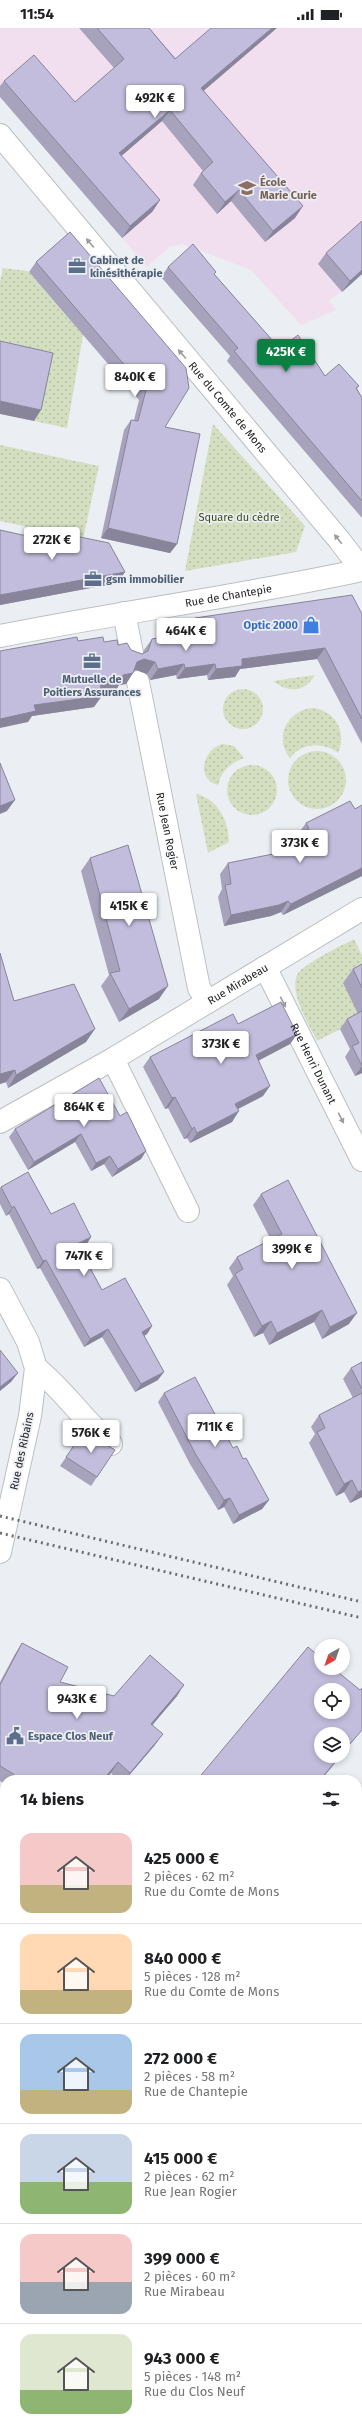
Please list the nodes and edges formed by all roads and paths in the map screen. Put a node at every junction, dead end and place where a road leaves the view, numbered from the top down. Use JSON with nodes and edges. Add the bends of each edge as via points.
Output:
{"nodes":[{"id":1,"x":0,"y":135,"type":"edge"},
{"id":2,"x":362,"y":570,"type":"edge"},
{"id":3,"x":124,"y":613,"type":"junction"},
{"id":4,"x":0,"y":636,"type":"edge"},
{"id":5,"x":132,"y":653,"type":"edge"},
{"id":6,"x":138,"y":682,"type":"dead end"},
{"id":7,"x":362,"y":909,"type":"edge"},
{"id":8,"x":265,"y":967,"type":"junction"},
{"id":9,"x":208,"y":1002,"type":"junction"},
{"id":10,"x":113,"y":1059,"type":"junction"},
{"id":11,"x":0,"y":1122,"type":"edge"},
{"id":12,"x":362,"y":1160,"type":"edge"},
{"id":13,"x":188,"y":1211,"type":"dead end"},
{"id":14,"x":0,"y":1289,"type":"edge"},
{"id":15,"x":36,"y":1368,"type":"junction"},
{"id":16,"x":111,"y":1444,"type":"dead end"},
{"id":17,"x":2,"y":1543,"type":"edge"}],
"edges":[{"from":2,"to":1,"type":"street","name":"Rue du Comte de Mons","one_way":true},
{"from":2,"to":3,"type":"street","name":"Rue de Chantepie","via":[[308,582]]},
{"from":3,"to":4,"type":"street","name":"Rue de Chantepie"},
{"from":3,"to":5,"type":"street"},
{"from":6,"to":9,"type":"street","name":"Rue Jean Rogier","via":[[199,988]]},
{"from":7,"to":8,"type":"street","name":"Rue Mirabeau"},
{"from":8,"to":9,"type":"street","name":"Rue Mirabeau"},
{"from":8,"to":12,"type":"street","name":"Rue Henri Dunant","one_way":true},
{"from":9,"to":10,"type":"street","name":"Rue Mirabeau"},
{"from":10,"to":11,"type":"street","name":"Rue Mirabeau"},
{"from":10,"to":13,"type":"street"},
{"from":14,"to":15,"type":"street","name":"Rue des Ribains","via":[[28,1342]]},
{"from":15,"to":16,"type":"street","via":[[65,1394],[84,1418]]},
{"from":15,"to":17,"type":"street","name":"Rue des Ribains","via":[[30,1416]]}]}
